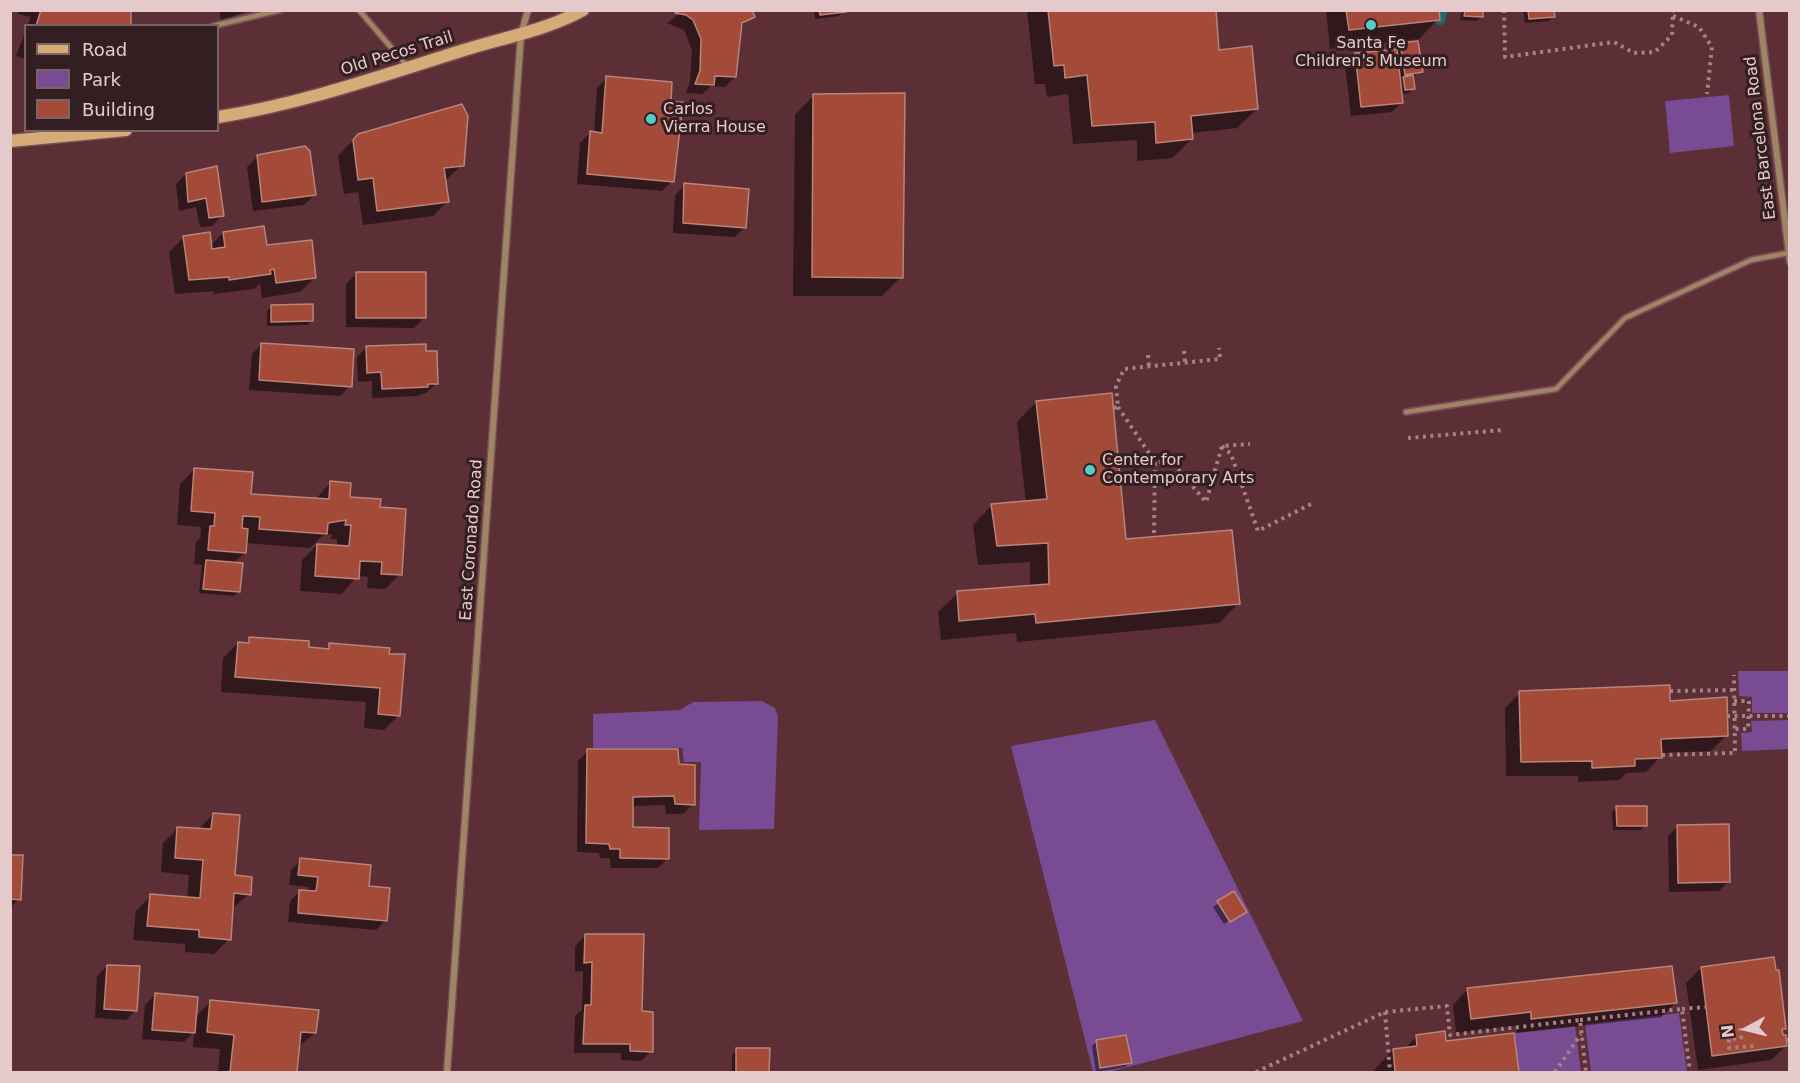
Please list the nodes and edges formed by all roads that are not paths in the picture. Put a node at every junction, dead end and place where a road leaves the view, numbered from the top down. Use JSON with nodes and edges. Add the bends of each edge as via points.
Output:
{"nodes":[{"id":1,"x":280,"y":10,"type":"edge"},
{"id":2,"x":359,"y":10,"type":"edge"},
{"id":3,"x":528,"y":10,"type":"edge"},
{"id":4,"x":583,"y":10,"type":"edge"},
{"id":5,"x":1759,"y":10,"type":"edge"},
{"id":6,"x":219,"y":25,"type":"edge"},
{"id":7,"x":521,"y":34,"type":"junction"},
{"id":8,"x":409,"y":68,"type":"junction"},
{"id":9,"x":219,"y":117,"type":"edge"},
{"id":10,"x":105,"y":132,"type":"edge"},
{"id":11,"x":10,"y":141,"type":"edge"},
{"id":12,"x":1788,"y":253,"type":"edge"},
{"id":13,"x":1790,"y":262,"type":"edge"},
{"id":14,"x":1406,"y":412,"type":"dead end"},
{"id":15,"x":447,"y":1072,"type":"edge"}],
"edges":[{"from":1,"to":6,"type":"lane"},
{"from":2,"to":8,"type":"lane"},
{"from":3,"to":7,"type":"street","name":"East Coronado Road"},
{"from":4,"to":7,"type":"main road","name":"Old Pecos Trail"},
{"from":5,"to":12,"type":"street","name":"East Barcelona Road"},
{"from":7,"to":8,"type":"main road","name":"Old Pecos Trail"},
{"from":7,"to":15,"type":"street","name":"East Coronado Road"},
{"from":8,"to":9,"type":"main road","name":"Old Pecos Trail","via":[[263,109]]},
{"from":10,"to":11,"type":"main road"},
{"from":12,"to":13,"type":"street","name":"East Barcelona Road"},
{"from":12,"to":14,"type":"lane","via":[[1751,260],[1625,318],[1556,389]]}]}
